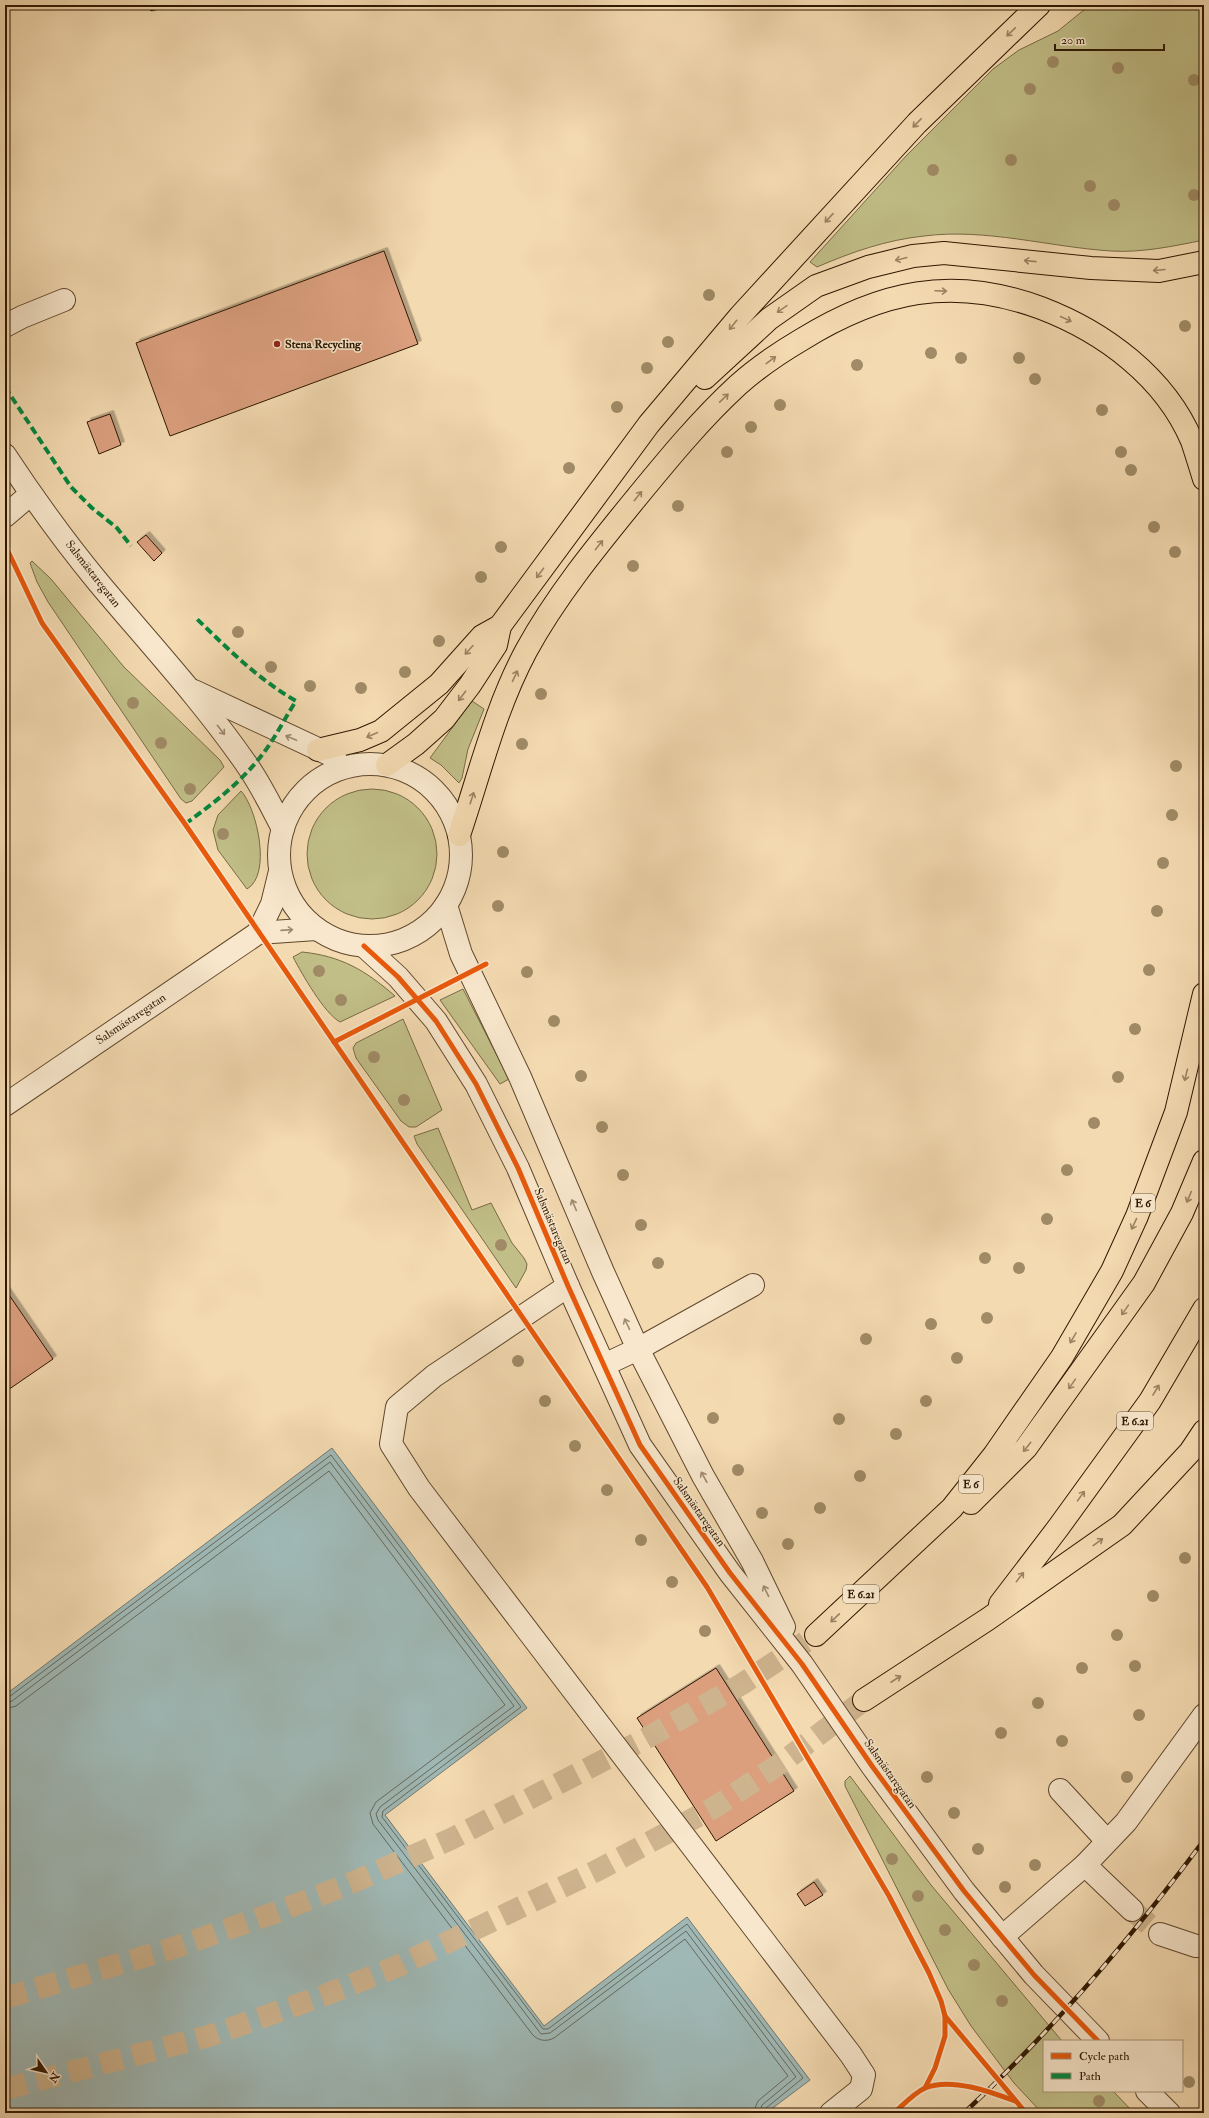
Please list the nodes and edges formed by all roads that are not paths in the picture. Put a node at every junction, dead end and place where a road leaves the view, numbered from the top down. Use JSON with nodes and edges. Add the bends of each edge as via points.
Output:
{"nodes":[{"id":1,"x":1039,"y":5,"type":"edge"},
{"id":2,"x":1204,"y":262,"type":"edge"},
{"id":3,"x":64,"y":300,"type":"dead end"},
{"id":4,"x":5,"y":326,"type":"edge"},
{"id":5,"x":5,"y":455,"type":"edge"},
{"id":6,"x":1204,"y":479,"type":"edge"},
{"id":7,"x":31,"y":494,"type":"junction"},
{"id":8,"x":587,"y":510,"type":"junction"},
{"id":9,"x":5,"y":516,"type":"edge"},
{"id":10,"x":500,"y":626,"type":"junction"},
{"id":11,"x":188,"y":688,"type":"junction"},
{"id":12,"x":318,"y":750,"type":"junction"},
{"id":13,"x":352,"y":766,"type":"junction"},
{"id":14,"x":387,"y":766,"type":"junction"},
{"id":15,"x":283,"y":829,"type":"junction"},
{"id":16,"x":459,"y":835,"type":"junction"},
{"id":17,"x":280,"y":871,"type":"junction"},
{"id":18,"x":446,"y":905,"type":"junction"},
{"id":19,"x":316,"y":929,"type":"junction"},
{"id":20,"x":258,"y":933,"type":"junction"},
{"id":21,"x":364,"y":946,"type":"junction"},
{"id":22,"x":1204,"y":994,"type":"edge"},
{"id":23,"x":5,"y":1105,"type":"edge"},
{"id":24,"x":1204,"y":1161,"type":"edge"},
{"id":25,"x":568,"y":1286,"type":"junction"},
{"id":26,"x":753,"y":1286,"type":"dead end"},
{"id":27,"x":1204,"y":1309,"type":"edge"},
{"id":28,"x":638,"y":1349,"type":"junction"},
{"id":29,"x":604,"y":1365,"type":"junction"},
{"id":30,"x":1204,"y":1431,"type":"edge"},
{"id":31,"x":905,"y":1554,"type":"junction"},
{"id":32,"x":988,"y":1619,"type":"junction"},
{"id":33,"x":816,"y":1635,"type":"tunnel mouth"},
{"id":34,"x":802,"y":1664,"type":"junction"},
{"id":35,"x":864,"y":1700,"type":"tunnel mouth"},
{"id":36,"x":1204,"y":1715,"type":"edge"},
{"id":37,"x":1060,"y":1790,"type":"dead end"},
{"id":38,"x":1107,"y":1841,"type":"junction"},
{"id":39,"x":1085,"y":1865,"type":"junction"},
{"id":40,"x":1132,"y":1910,"type":"tunnel mouth"},
{"id":41,"x":1160,"y":1934,"type":"tunnel mouth"},
{"id":42,"x":1002,"y":1937,"type":"junction"},
{"id":43,"x":1204,"y":1946,"type":"edge"},
{"id":44,"x":1097,"y":2040,"type":"edge"},
{"id":45,"x":1148,"y":2092,"type":"edge"},
{"id":46,"x":831,"y":2113,"type":"edge"},
{"id":47,"x":1169,"y":2113,"type":"edge"}],
"edges":[{"from":1,"to":8,"type":"highway","one_way":true,"via":[[916,123],[740,316],[649,424]]},
{"from":2,"to":8,"type":"highway","one_way":true,"via":[[1159,271],[1091,268],[944,253],[913,256],[868,267],[816,286],[769,319],[714,368]]},
{"from":3,"to":4,"type":"street"},
{"from":5,"to":7,"type":"street","name":"Salsmästaregatan"},
{"from":16,"to":6,"type":"highway","one_way":true,"via":[[498,712],[526,651],[584,564],[699,424],[740,383],[780,352],[851,312],[904,294],[935,290],[975,292],[1010,299],[1056,314],[1087,329],[1124,354],[1145,373],[1168,402],[1187,433]]},
{"from":7,"to":9,"type":"street"},
{"from":7,"to":11,"type":"street","name":"Salsmästaregatan","via":[[97,580]]},
{"from":8,"to":10,"type":"highway","one_way":true},
{"from":10,"to":12,"type":"highway","one_way":true,"via":[[482,636],[439,684],[381,731],[360,740]]},
{"from":10,"to":14,"type":"highway","one_way":true,"via":[[496,645],[444,719]]},
{"from":12,"to":11,"type":"street","name":"Salsmästaregatan","one_way":true},
{"from":11,"to":15,"type":"street","name":"Salsmästaregatan","one_way":true,"via":[[250,769]]},
{"from":12,"to":13,"type":"street","name":"Salsmästaregatan"},
{"from":13,"to":14,"type":"street","name":"Salsmästaregatan"},
{"from":13,"to":15,"type":"street","name":"Salsmästaregatan","via":[[336,770],[308,788],[289,814]]},
{"from":14,"to":16,"type":"street","name":"Salsmästaregatan","via":[[417,776],[434,790],[452,815]]},
{"from":15,"to":17,"type":"street","name":"Salsmästaregatan","via":[[279,850]]},
{"from":16,"to":18,"type":"street","name":"Salsmästaregatan","via":[[460,871]]},
{"from":17,"to":19,"type":"street","name":"Salsmästaregatan","via":[[293,903]]},
{"from":17,"to":20,"type":"street","via":[[272,904]]},
{"from":18,"to":21,"type":"street","name":"Salsmästaregatan","via":[[431,924],[411,937],[388,945]]},
{"from":28,"to":18,"type":"street","name":"Salsmästaregatan","one_way":true,"via":[[520,1077],[464,960]]},
{"from":20,"to":19,"type":"street","one_way":true},
{"from":19,"to":21,"type":"street","name":"Salsmästaregatan","via":[[339,941]]},
{"from":20,"to":23,"type":"street","name":"Salsmästaregatan"},
{"from":21,"to":25,"type":"street","name":"Salsmästaregatan","via":[[398,977],[449,1038],[476,1084],[518,1168]]},
{"from":22,"to":31,"type":"highway","number":"E 6","one_way":true,"via":[[1176,1112],[1138,1216],[1112,1271],[1062,1357],[994,1455],[952,1508]]},
{"from":24,"to":31,"type":"highway","number":"E 6.21","one_way":true,"via":[[1182,1214],[1144,1283],[1026,1448],[960,1514]]},
{"from":25,"to":29,"type":"street","name":"Salsmästaregatan"},
{"from":25,"to":46,"type":"street","via":[[434,1376],[396,1407],[391,1444],[419,1488],[861,2070],[864,2075],[861,2089]]},
{"from":26,"to":28,"type":"street"},
{"from":32,"to":27,"type":"highway","number":"E 6.21","one_way":true,"via":[[1058,1528],[1150,1400]]},
{"from":28,"to":29,"type":"street"},
{"from":34,"to":28,"type":"street","name":"Salsmästaregatan","one_way":true,"via":[[752,1561],[703,1476]]},
{"from":29,"to":34,"type":"street","name":"Salsmästaregatan","via":[[640,1445],[730,1573]]},
{"from":32,"to":30,"type":"highway","one_way":true,"via":[[1122,1525],[1190,1452]]},
{"from":31,"to":33,"type":"highway","number":"E 6.21","one_way":true},
{"from":35,"to":32,"type":"highway","number":"E 6.21","one_way":true},
{"from":34,"to":42,"type":"street","name":"Salsmästaregatan","via":[[918,1830]]},
{"from":36,"to":38,"type":"street","via":[[1126,1822]]},
{"from":37,"to":38,"type":"street"},
{"from":38,"to":39,"type":"street"},
{"from":39,"to":40,"type":"street"},
{"from":39,"to":42,"type":"street"},
{"from":41,"to":43,"type":"street","via":[[1196,1946]]},
{"from":42,"to":44,"type":"street","name":"Salsmästaregatan"},
{"from":45,"to":47,"type":"street"}]}
